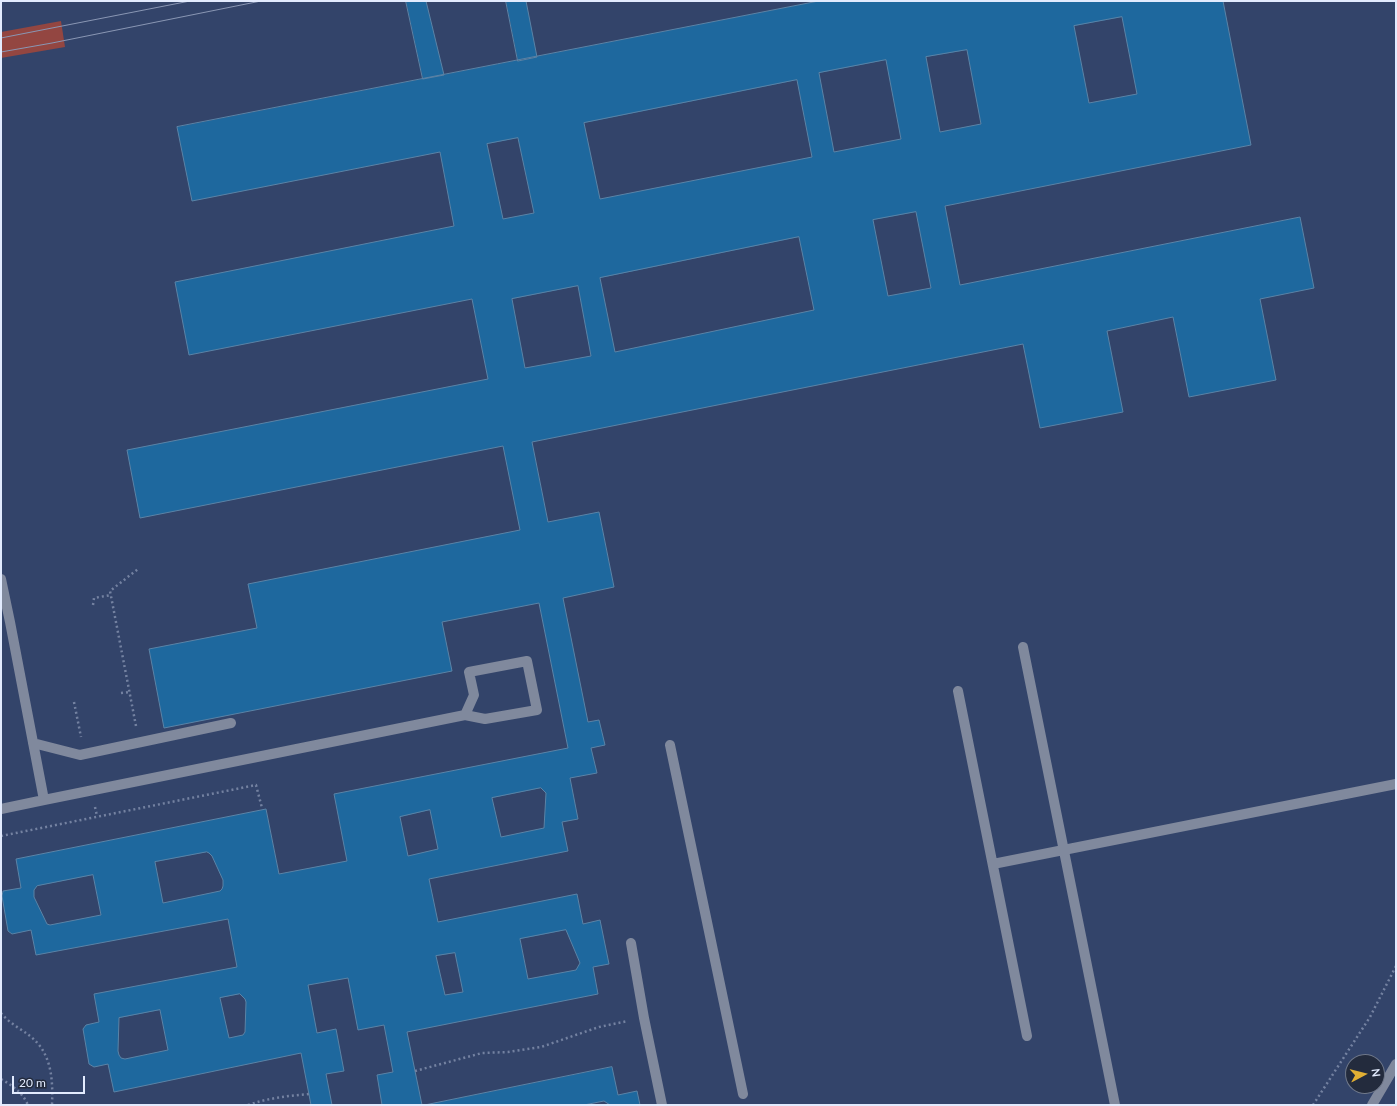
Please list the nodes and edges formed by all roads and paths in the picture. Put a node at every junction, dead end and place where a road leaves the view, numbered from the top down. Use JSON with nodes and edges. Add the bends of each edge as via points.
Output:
{"nodes":[{"id":1,"x":138,"y":569,"type":"dead end"},
{"id":2,"x":1,"y":579,"type":"edge"},
{"id":3,"x":111,"y":595,"type":"junction"},
{"id":4,"x":93,"y":605,"type":"dead end"},
{"id":5,"x":1023,"y":647,"type":"dead end"},
{"id":6,"x":958,"y":691,"type":"dead end"},
{"id":7,"x":130,"y":692,"type":"junction"},
{"id":8,"x":121,"y":693,"type":"dead end"},
{"id":9,"x":74,"y":702,"type":"dead end"},
{"id":10,"x":465,"y":715,"type":"junction"},
{"id":11,"x":231,"y":723,"type":"dead end"},
{"id":12,"x":130,"y":727,"type":"dead end"},
{"id":13,"x":88,"y":735,"type":"dead end"},
{"id":14,"x":81,"y":737,"type":"junction"},
{"id":15,"x":33,"y":743,"type":"junction"},
{"id":16,"x":670,"y":745,"type":"dead end"},
{"id":17,"x":84,"y":754,"type":"junction"},
{"id":18,"x":1396,"y":784,"type":"edge"},
{"id":19,"x":92,"y":791,"type":"junction"},
{"id":20,"x":44,"y":800,"type":"junction"},
{"id":21,"x":262,"y":808,"type":"dead end"},
{"id":22,"x":1,"y":809,"type":"edge"},
{"id":23,"x":97,"y":816,"type":"junction"},
{"id":24,"x":1,"y":836,"type":"edge"},
{"id":25,"x":1063,"y":850,"type":"junction"},
{"id":26,"x":993,"y":864,"type":"junction"},
{"id":27,"x":631,"y":943,"type":"dead end"},
{"id":28,"x":1396,"y":966,"type":"edge"},
{"id":29,"x":1,"y":1013,"type":"edge"},
{"id":30,"x":644,"y":1018,"type":"junction"},
{"id":31,"x":1027,"y":1036,"type":"dead end"},
{"id":32,"x":1396,"y":1064,"type":"edge"},
{"id":33,"x":415,"y":1071,"type":"dead end"},
{"id":34,"x":1,"y":1079,"type":"edge"},
{"id":35,"x":309,"y":1094,"type":"dead end"},
{"id":36,"x":743,"y":1094,"type":"dead end"},
{"id":37,"x":28,"y":1105,"type":"edge"},
{"id":38,"x":52,"y":1105,"type":"edge"},
{"id":39,"x":248,"y":1105,"type":"edge"},
{"id":40,"x":662,"y":1105,"type":"edge"},
{"id":41,"x":1115,"y":1105,"type":"edge"},
{"id":42,"x":1313,"y":1105,"type":"edge"},
{"id":43,"x":1372,"y":1105,"type":"edge"}],
"edges":[{"from":1,"to":3,"type":"path","via":[[110,591]]},
{"from":2,"to":15,"type":"street"},
{"from":3,"to":4,"type":"path","via":[[94,598]]},
{"from":3,"to":7,"type":"path"},
{"from":5,"to":25,"type":"street"},
{"from":6,"to":26,"type":"street"},
{"from":7,"to":8,"type":"path"},
{"from":7,"to":12,"type":"path","via":[[137,726]]},
{"from":9,"to":14,"type":"path"},
{"from":10,"to":10,"type":"street","via":[[485,719],[537,710],[527,661],[469,672],[474,695]]},
{"from":10,"to":19,"type":"street"},
{"from":11,"to":17,"type":"street"},
{"from":13,"to":14,"type":"path"},
{"from":14,"to":17,"type":"path"},
{"from":15,"to":17,"type":"street"},
{"from":15,"to":20,"type":"street"},
{"from":16,"to":36,"type":"street"},
{"from":18,"to":25,"type":"street"},
{"from":19,"to":20,"type":"street"},
{"from":19,"to":23,"type":"path"},
{"from":20,"to":22,"type":"street"},
{"from":21,"to":23,"type":"path","via":[[256,785]]},
{"from":23,"to":24,"type":"path"},
{"from":25,"to":26,"type":"street"},
{"from":25,"to":41,"type":"street"},
{"from":26,"to":31,"type":"street"},
{"from":27,"to":30,"type":"street"},
{"from":28,"to":42,"type":"path","via":[[1370,1017]]},
{"from":29,"to":38,"type":"path","via":[[41,1046],[48,1059],[53,1085]]},
{"from":30,"to":33,"type":"path","via":[[599,1027],[540,1047],[482,1053]]},
{"from":30,"to":40,"type":"street"},
{"from":32,"to":43,"type":"street"},
{"from":34,"to":37,"type":"path","via":[[16,1088]]},
{"from":35,"to":39,"type":"path","via":[[258,1101]]}]}
